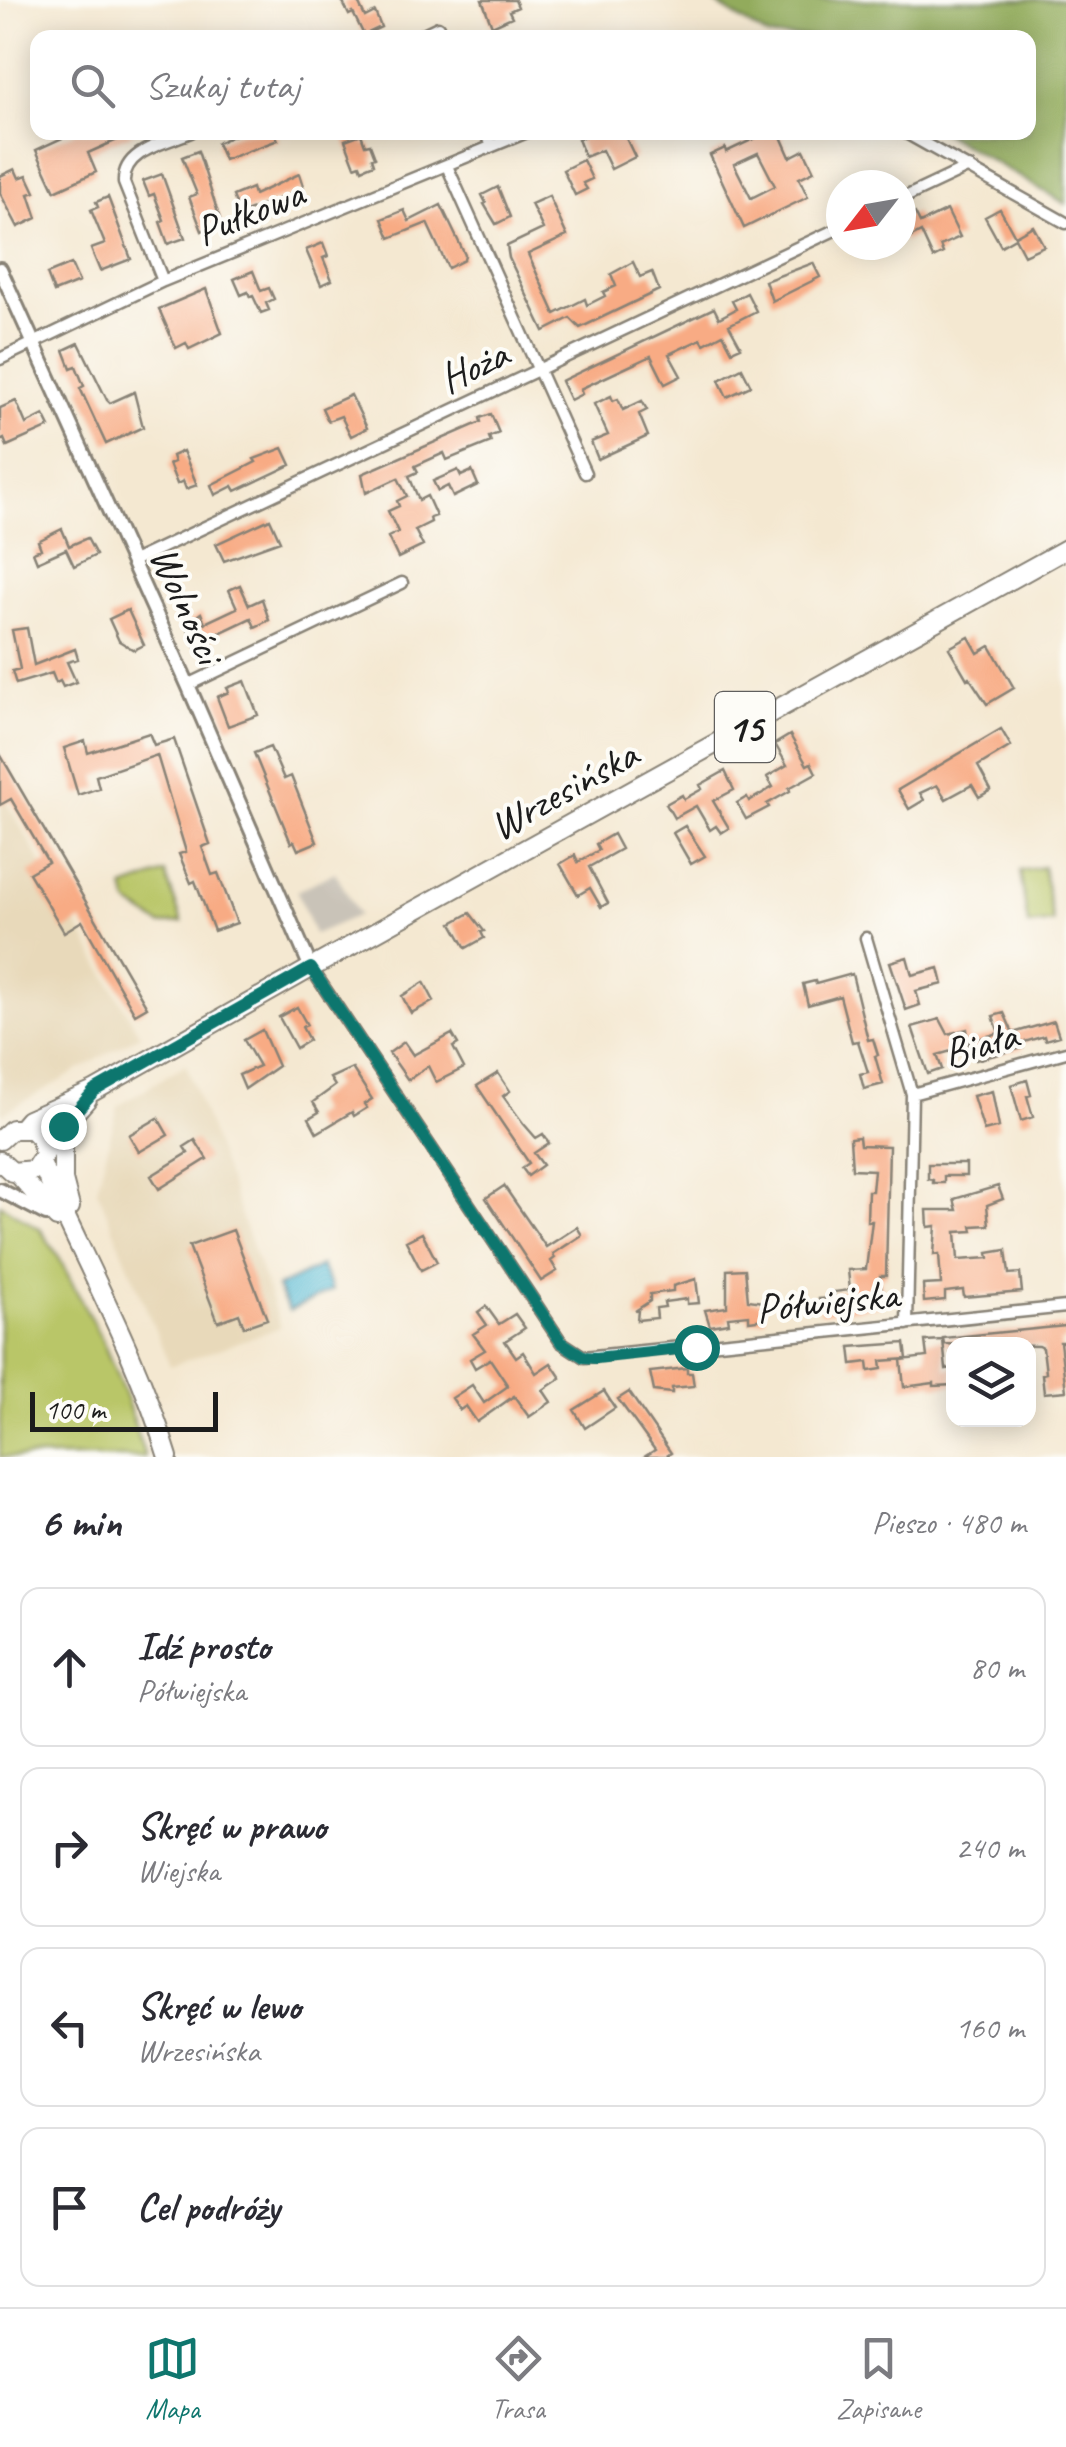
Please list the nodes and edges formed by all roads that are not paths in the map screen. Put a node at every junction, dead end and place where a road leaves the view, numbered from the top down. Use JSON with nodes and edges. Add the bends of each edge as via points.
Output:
{"nodes":[{"id":1,"x":172,"y":140,"type":"edge"},
{"id":2,"x":489,"y":140,"type":"edge"},
{"id":3,"x":507,"y":140,"type":"edge"},
{"id":4,"x":919,"y":140,"type":"edge"},
{"id":5,"x":492,"y":146,"type":"junction"},
{"id":6,"x":447,"y":166,"type":"junction"},
{"id":7,"x":969,"y":167,"type":"junction"},
{"id":8,"x":916,"y":191,"type":"edge"},
{"id":9,"x":1066,"y":223,"type":"edge"},
{"id":10,"x":826,"y":233,"type":"edge"},
{"id":11,"x":0,"y":269,"type":"edge"},
{"id":12,"x":163,"y":281,"type":"junction"},
{"id":13,"x":34,"y":342,"type":"junction"},
{"id":14,"x":0,"y":359,"type":"edge"},
{"id":15,"x":539,"y":370,"type":"junction"},
{"id":16,"x":585,"y":474,"type":"dead end"},
{"id":17,"x":1066,"y":549,"type":"edge"},
{"id":18,"x":133,"y":561,"type":"junction"},
{"id":19,"x":402,"y":584,"type":"dead end"},
{"id":20,"x":188,"y":685,"type":"junction"},
{"id":21,"x":866,"y":938,"type":"dead end"},
{"id":22,"x":311,"y":968,"type":"junction"},
{"id":23,"x":1066,"y":1052,"type":"edge"},
{"id":24,"x":94,"y":1091,"type":"junction"},
{"id":25,"x":912,"y":1094,"type":"junction"},
{"id":26,"x":63,"y":1126,"type":"junction"},
{"id":27,"x":22,"y":1127,"type":"junction"},
{"id":28,"x":0,"y":1140,"type":"edge"},
{"id":29,"x":42,"y":1158,"type":"junction"},
{"id":30,"x":5,"y":1166,"type":"edge"},
{"id":31,"x":0,"y":1190,"type":"edge"},
{"id":32,"x":75,"y":1242,"type":"junction"},
{"id":33,"x":1066,"y":1307,"type":"edge"},
{"id":34,"x":907,"y":1324,"type":"junction"},
{"id":35,"x":168,"y":1457,"type":"edge"}],
"edges":[{"from":1,"to":12,"type":"street","via":[[133,157],[123,174]]},
{"from":2,"to":5,"type":"street"},
{"from":3,"to":5,"type":"street","name":"Pułkowa"},
{"from":4,"to":7,"type":"street"},
{"from":5,"to":6,"type":"street","name":"Pułkowa"},
{"from":6,"to":12,"type":"street","name":"Pułkowa"},
{"from":6,"to":15,"type":"street"},
{"from":7,"to":8,"type":"street"},
{"from":7,"to":9,"type":"street"},
{"from":10,"to":15,"type":"street","name":"Hoża"},
{"from":11,"to":13,"type":"street","name":"Wolności"},
{"from":12,"to":13,"type":"street","name":"Pułkowa"},
{"from":13,"to":14,"type":"street","name":"Pułkowa"},
{"from":13,"to":18,"type":"street","name":"Wolności"},
{"from":15,"to":16,"type":"street"},
{"from":15,"to":18,"type":"street","name":"Hoża"},
{"from":17,"to":22,"type":"main road","name":"Wrzesińska","number":"15"},
{"from":18,"to":20,"type":"street","name":"Wolności"},
{"from":19,"to":20,"type":"street"},
{"from":20,"to":22,"type":"street","name":"Wolności"},
{"from":21,"to":25,"type":"street"},
{"from":22,"to":24,"type":"main road","name":"Wrzesińska","number":"15"},
{"from":22,"to":34,"type":"street","name":"Półwiejska","via":[[561,1342],[584,1357]]},
{"from":23,"to":25,"type":"street","name":"Biała"},
{"from":24,"to":26,"type":"main road","name":"Wrzesińska","number":"15"},
{"from":24,"to":27,"type":"main road","name":"Wrzesińska","number":"15"},
{"from":25,"to":34,"type":"street"},
{"from":26,"to":29,"type":"main road","name":"Wrzesińska","number":"15"},
{"from":26,"to":32,"type":"main road","via":[[63,1180]]},
{"from":27,"to":28,"type":"main road","number":"15"},
{"from":27,"to":29,"type":"main road","via":[[37,1134]]},
{"from":29,"to":30,"type":"main road","via":[[34,1170]]},
{"from":29,"to":32,"type":"main road"},
{"from":30,"to":32,"type":"main road"},
{"from":31,"to":32,"type":"street","via":[[44,1212]]},
{"from":32,"to":35,"type":"main road","via":[[130,1353]]},
{"from":33,"to":34,"type":"street","name":"Półwiejska"}]}
